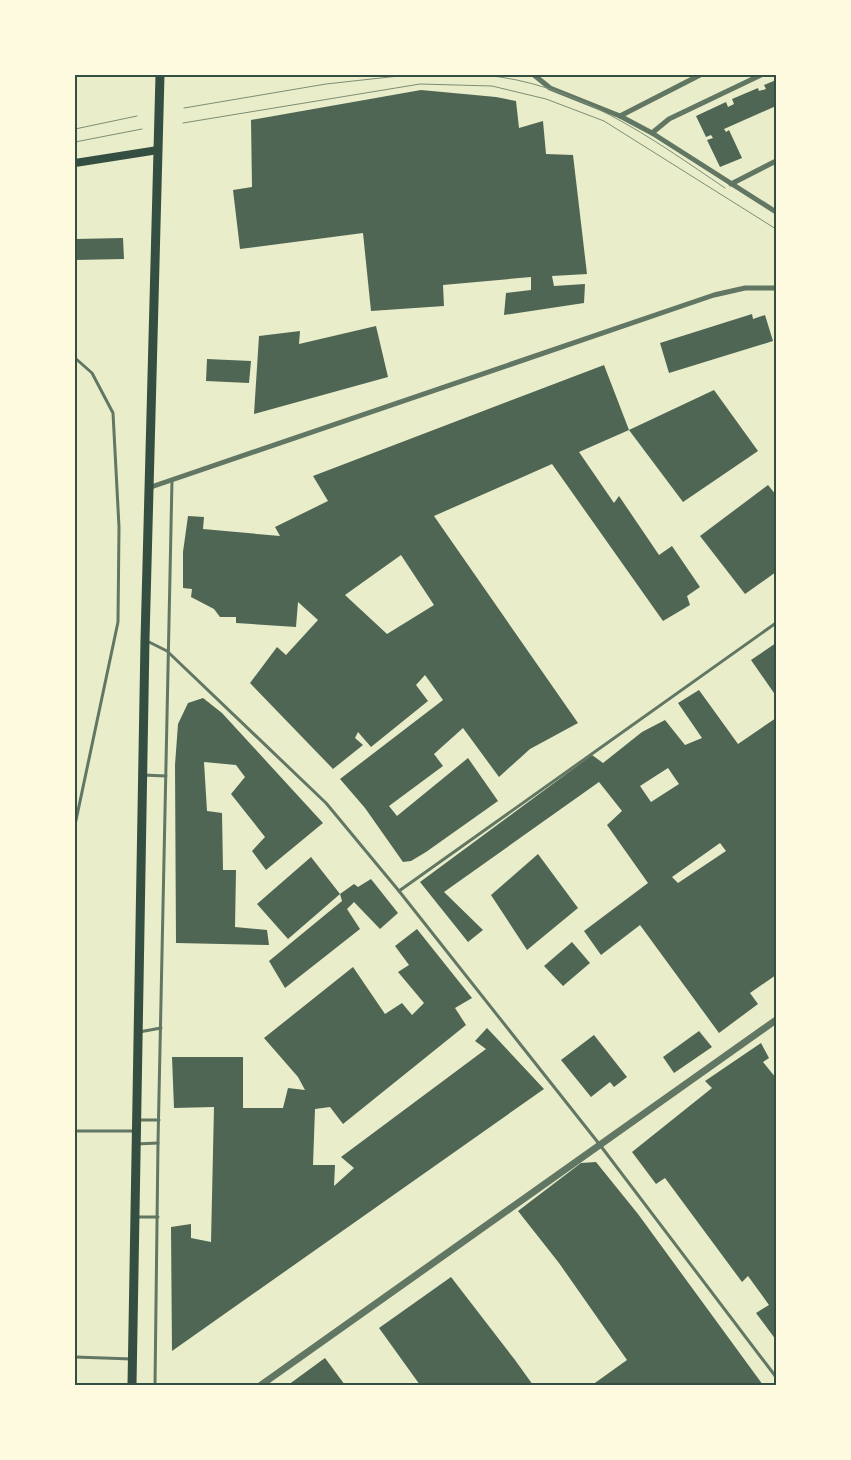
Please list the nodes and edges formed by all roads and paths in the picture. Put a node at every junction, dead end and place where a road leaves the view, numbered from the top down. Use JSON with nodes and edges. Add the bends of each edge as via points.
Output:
{"nodes":[{"id":1,"x":160,"y":75,"type":"edge"},
{"id":2,"x":534,"y":75,"type":"edge"},
{"id":3,"x":700,"y":75,"type":"edge"},
{"id":4,"x":760,"y":75,"type":"edge"},
{"id":5,"x":620,"y":116,"type":"junction"},
{"id":6,"x":652,"y":133,"type":"junction"},
{"id":7,"x":158,"y":150,"type":"junction"},
{"id":8,"x":776,"y":161,"type":"edge"},
{"id":9,"x":75,"y":164,"type":"edge"},
{"id":10,"x":731,"y":184,"type":"junction"},
{"id":11,"x":776,"y":212,"type":"edge"},
{"id":12,"x":776,"y":288,"type":"edge"},
{"id":13,"x":75,"y":358,"type":"edge"},
{"id":14,"x":172,"y":480,"type":"junction"},
{"id":15,"x":151,"y":487,"type":"junction"},
{"id":16,"x":776,"y":623,"type":"edge"},
{"id":17,"x":146,"y":640,"type":"junction"},
{"id":18,"x":167,"y":651,"type":"junction"},
{"id":19,"x":143,"y":774,"type":"junction"},
{"id":20,"x":166,"y":776,"type":"junction"},
{"id":21,"x":75,"y":825,"type":"edge"},
{"id":22,"x":399,"y":891,"type":"junction"},
{"id":23,"x":776,"y":1020,"type":"edge"},
{"id":24,"x":161,"y":1028,"type":"junction"},
{"id":25,"x":138,"y":1032,"type":"junction"},
{"id":26,"x":136,"y":1120,"type":"junction"},
{"id":27,"x":159,"y":1120,"type":"junction"},
{"id":28,"x":75,"y":1131,"type":"edge"},
{"id":29,"x":136,"y":1131,"type":"junction"},
{"id":30,"x":158,"y":1143,"type":"junction"},
{"id":31,"x":136,"y":1144,"type":"junction"},
{"id":32,"x":600,"y":1145,"type":"junction"},
{"id":33,"x":135,"y":1217,"type":"junction"},
{"id":34,"x":158,"y":1217,"type":"junction"},
{"id":35,"x":75,"y":1357,"type":"edge"},
{"id":36,"x":132,"y":1358,"type":"junction"},
{"id":37,"x":776,"y":1377,"type":"edge"},
{"id":38,"x":132,"y":1385,"type":"edge"},
{"id":39,"x":155,"y":1385,"type":"edge"},
{"id":40,"x":261,"y":1385,"type":"edge"}],
"edges":[{"from":1,"to":7,"type":"main road"},
{"from":2,"to":5,"type":"street","via":[[550,88]]},
{"from":3,"to":5,"type":"street"},
{"from":4,"to":6,"type":"street","via":[[669,118]]},
{"from":5,"to":6,"type":"street"},
{"from":6,"to":10,"type":"street"},
{"from":7,"to":9,"type":"main road"},
{"from":7,"to":15,"type":"main road"},
{"from":8,"to":10,"type":"street"},
{"from":10,"to":11,"type":"street"},
{"from":12,"to":14,"type":"street","via":[[745,288],[714,295]]},
{"from":13,"to":21,"type":"lane","via":[[92,373],[113,413],[119,527],[118,622]]},
{"from":14,"to":15,"type":"street"},
{"from":14,"to":18,"type":"lane"},
{"from":15,"to":17,"type":"main road"},
{"from":16,"to":22,"type":"lane"},
{"from":17,"to":18,"type":"lane"},
{"from":17,"to":19,"type":"main road"},
{"from":18,"to":20,"type":"lane"},
{"from":18,"to":22,"type":"lane","via":[[326,803]]},
{"from":19,"to":20,"type":"lane"},
{"from":19,"to":25,"type":"main road"},
{"from":20,"to":24,"type":"lane"},
{"from":22,"to":32,"type":"lane"},
{"from":23,"to":32,"type":"street"},
{"from":24,"to":25,"type":"lane"},
{"from":24,"to":27,"type":"lane"},
{"from":25,"to":26,"type":"main road"},
{"from":26,"to":27,"type":"lane"},
{"from":26,"to":29,"type":"main road"},
{"from":27,"to":30,"type":"lane"},
{"from":28,"to":29,"type":"lane"},
{"from":29,"to":31,"type":"main road"},
{"from":30,"to":31,"type":"lane"},
{"from":30,"to":34,"type":"lane"},
{"from":31,"to":33,"type":"main road"},
{"from":32,"to":37,"type":"lane"},
{"from":32,"to":40,"type":"street"},
{"from":33,"to":34,"type":"lane"},
{"from":33,"to":36,"type":"main road"},
{"from":34,"to":39,"type":"lane"},
{"from":35,"to":36,"type":"lane"},
{"from":36,"to":38,"type":"main road"}]}
